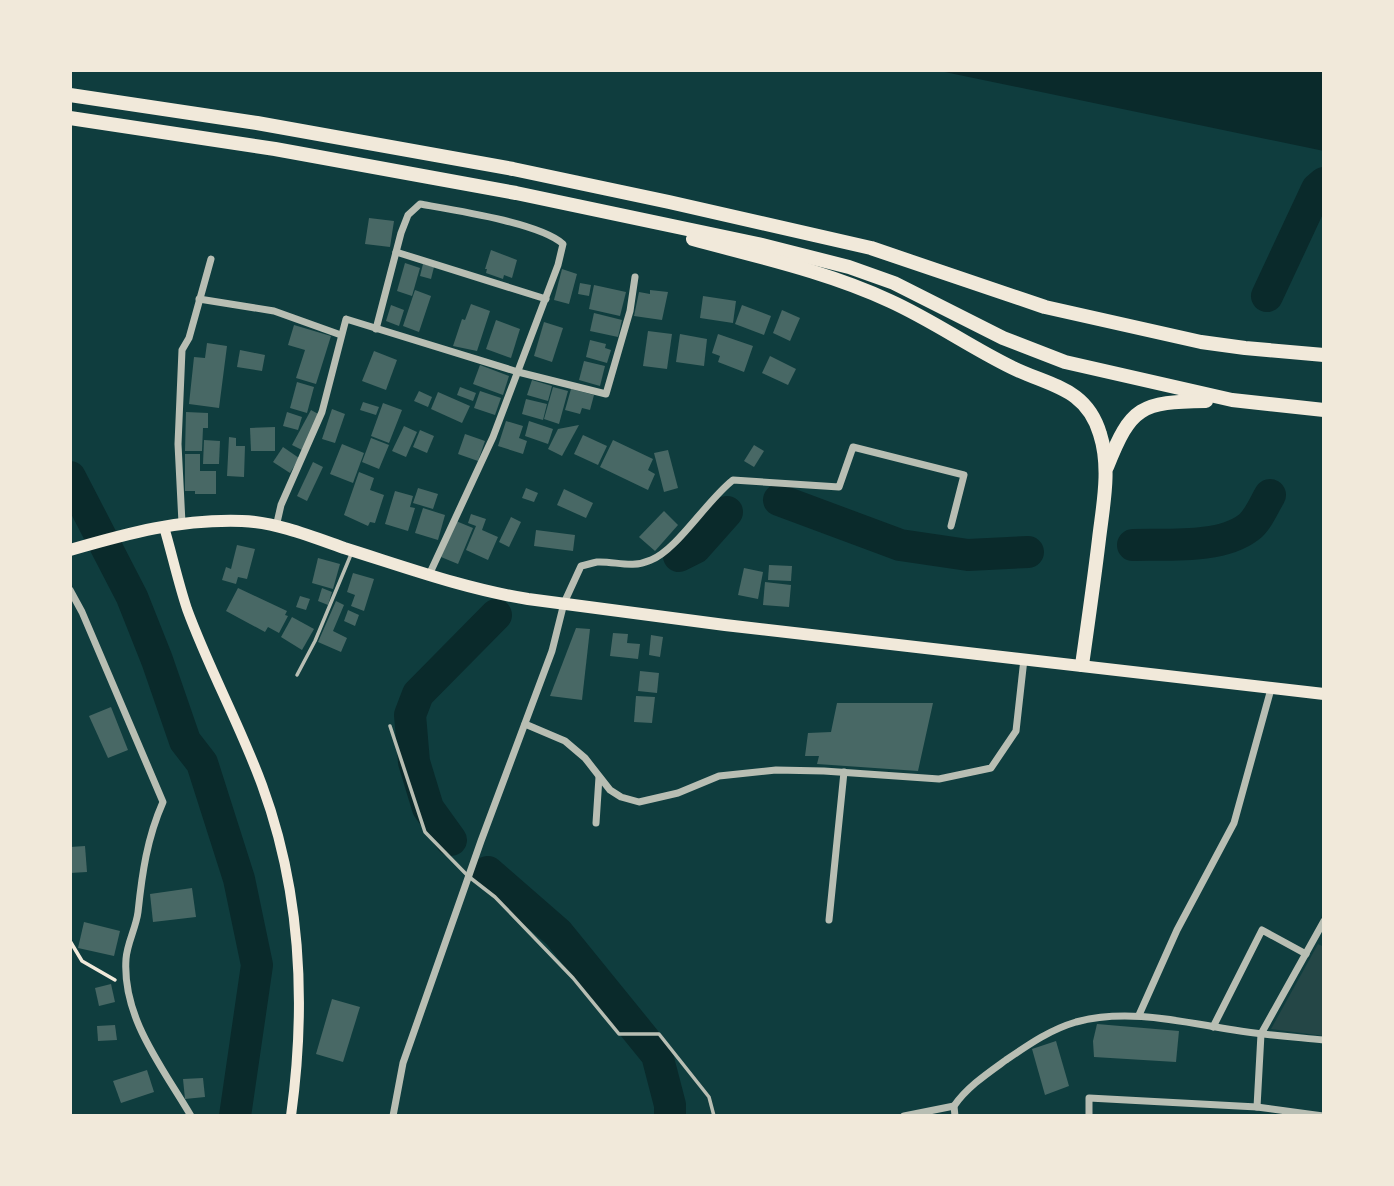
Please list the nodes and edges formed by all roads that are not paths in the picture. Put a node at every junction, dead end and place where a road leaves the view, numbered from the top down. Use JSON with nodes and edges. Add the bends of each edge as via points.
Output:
{"nodes":[{"id":1,"x":70,"y":95,"type":"edge"},
{"id":2,"x":70,"y":118,"type":"edge"},
{"id":3,"x":568,"y":204,"type":"junction"},
{"id":4,"x":396,"y":253,"type":"junction"},
{"id":5,"x":211,"y":259,"type":"dead end"},
{"id":6,"x":635,"y":277,"type":"dead end"},
{"id":7,"x":199,"y":299,"type":"junction"},
{"id":8,"x":545,"y":299,"type":"junction"},
{"id":9,"x":376,"y":328,"type":"junction"},
{"id":10,"x":341,"y":335,"type":"junction"},
{"id":11,"x":1324,"y":355,"type":"edge"},
{"id":12,"x":518,"y":372,"type":"junction"},
{"id":13,"x":1232,"y":400,"type":"junction"},
{"id":14,"x":1324,"y":411,"type":"edge"},
{"id":15,"x":1106,"y":471,"type":"junction"},
{"id":16,"x":182,"y":523,"type":"junction"},
{"id":17,"x":951,"y":526,"type":"dead end"},
{"id":18,"x":164,"y":527,"type":"junction"},
{"id":19,"x":276,"y":527,"type":"junction"},
{"id":20,"x":70,"y":550,"type":"edge"},
{"id":21,"x":353,"y":551,"type":"junction"},
{"id":22,"x":429,"y":575,"type":"junction"},
{"id":23,"x":70,"y":590,"type":"edge"},
{"id":24,"x":564,"y":603,"type":"junction"},
{"id":25,"x":1024,"y":659,"type":"junction"},
{"id":26,"x":1082,"y":665,"type":"junction"},
{"id":27,"x":297,"y":675,"type":"dead end"},
{"id":28,"x":1271,"y":688,"type":"junction"},
{"id":29,"x":1324,"y":694,"type":"edge"},
{"id":30,"x":525,"y":724,"type":"junction"},
{"id":31,"x":390,"y":726,"type":"dead end"},
{"id":32,"x":844,"y":772,"type":"junction"},
{"id":33,"x":598,"y":777,"type":"junction"},
{"id":34,"x":596,"y":823,"type":"dead end"},
{"id":35,"x":468,"y":876,"type":"junction"},
{"id":36,"x":829,"y":919,"type":"dead end"},
{"id":37,"x":1324,"y":921,"type":"edge"},
{"id":38,"x":1306,"y":954,"type":"junction"},
{"id":39,"x":1139,"y":1015,"type":"junction"},
{"id":40,"x":1213,"y":1027,"type":"junction"},
{"id":41,"x":1262,"y":1034,"type":"junction"},
{"id":42,"x":1324,"y":1040,"type":"edge"},
{"id":43,"x":954,"y":1105,"type":"junction"},
{"id":44,"x":1257,"y":1107,"type":"junction"},
{"id":45,"x":191,"y":1116,"type":"edge"},
{"id":46,"x":290,"y":1116,"type":"edge"},
{"id":47,"x":393,"y":1116,"type":"edge"},
{"id":48,"x":714,"y":1116,"type":"edge"},
{"id":49,"x":904,"y":1116,"type":"edge"},
{"id":50,"x":956,"y":1116,"type":"edge"},
{"id":51,"x":1089,"y":1116,"type":"edge"},
{"id":52,"x":1324,"y":1116,"type":"edge"}],
"edges":[{"from":1,"to":11,"type":"highway","via":[[513,169],[872,248],[1045,307],[1201,342]]},
{"from":2,"to":3,"type":"highway","via":[[324,158]]},
{"from":3,"to":13,"type":"highway","via":[[849,267],[916,293],[1033,351],[1110,374]]},
{"from":3,"to":15,"type":"highway","via":[[829,276],[892,302],[1010,366],[1077,396],[1100,434]]},
{"from":4,"to":8,"type":"street"},
{"from":4,"to":8,"type":"street","via":[[408,215],[420,204],[553,235],[563,244]]},
{"from":4,"to":9,"type":"street"},
{"from":5,"to":7,"type":"street"},
{"from":6,"to":12,"type":"street","via":[[606,394]]},
{"from":7,"to":10,"type":"street","via":[[274,311]]},
{"from":7,"to":16,"type":"street","via":[[182,350],[178,444]]},
{"from":8,"to":12,"type":"street"},
{"from":9,"to":10,"type":"street","via":[[346,319]]},
{"from":9,"to":12,"type":"street"},
{"from":10,"to":19,"type":"street","via":[[322,412],[281,505]]},
{"from":12,"to":22,"type":"street"},
{"from":13,"to":14,"type":"highway"},
{"from":13,"to":15,"type":"highway","via":[[1172,402],[1139,413],[1119,436]]},
{"from":15,"to":26,"type":"highway"},
{"from":16,"to":18,"type":"highway"},
{"from":16,"to":19,"type":"highway","via":[[244,521]]},
{"from":17,"to":24,"type":"street","via":[[964,475],[853,447],[839,487],[733,480],[652,560],[625,566],[598,562],[581,566]]},
{"from":18,"to":20,"type":"highway"},
{"from":18,"to":46,"type":"main road","via":[[187,608],[262,787],[284,864],[298,947],[299,1051]]},
{"from":19,"to":21,"type":"highway"},
{"from":21,"to":22,"type":"highway"},
{"from":21,"to":27,"type":"lane"},
{"from":22,"to":24,"type":"highway","via":[[497,594]]},
{"from":23,"to":45,"type":"street","via":[[163,802],[147,847],[136,925],[125,956],[126,986],[134,1016]]},
{"from":24,"to":25,"type":"highway"},
{"from":24,"to":30,"type":"street"},
{"from":25,"to":26,"type":"highway"},
{"from":25,"to":32,"type":"street","via":[[1016,731],[991,768],[939,779]]},
{"from":26,"to":28,"type":"highway"},
{"from":28,"to":29,"type":"highway"},
{"from":28,"to":39,"type":"street","via":[[1234,823],[1177,930]]},
{"from":30,"to":33,"type":"street","via":[[565,741]]},
{"from":30,"to":35,"type":"street"},
{"from":31,"to":35,"type":"lane","via":[[425,832]]},
{"from":32,"to":33,"type":"street","via":[[776,770],[719,776],[639,802],[621,797]]},
{"from":32,"to":36,"type":"street"},
{"from":33,"to":34,"type":"street"},
{"from":35,"to":47,"type":"street","via":[[403,1063]]},
{"from":35,"to":48,"type":"lane","via":[[495,897],[563,968],[619,1034],[659,1034],[709,1097]]},
{"from":37,"to":38,"type":"street"},
{"from":38,"to":40,"type":"street","via":[[1262,930]]},
{"from":38,"to":41,"type":"street"},
{"from":39,"to":40,"type":"street"},
{"from":39,"to":43,"type":"street","via":[[1101,1017],[1040,1036]]},
{"from":40,"to":41,"type":"street"},
{"from":41,"to":42,"type":"street"},
{"from":41,"to":44,"type":"street"},
{"from":43,"to":49,"type":"street"},
{"from":43,"to":50,"type":"street"},
{"from":44,"to":51,"type":"street","via":[[1089,1098]]},
{"from":44,"to":52,"type":"street"}]}
